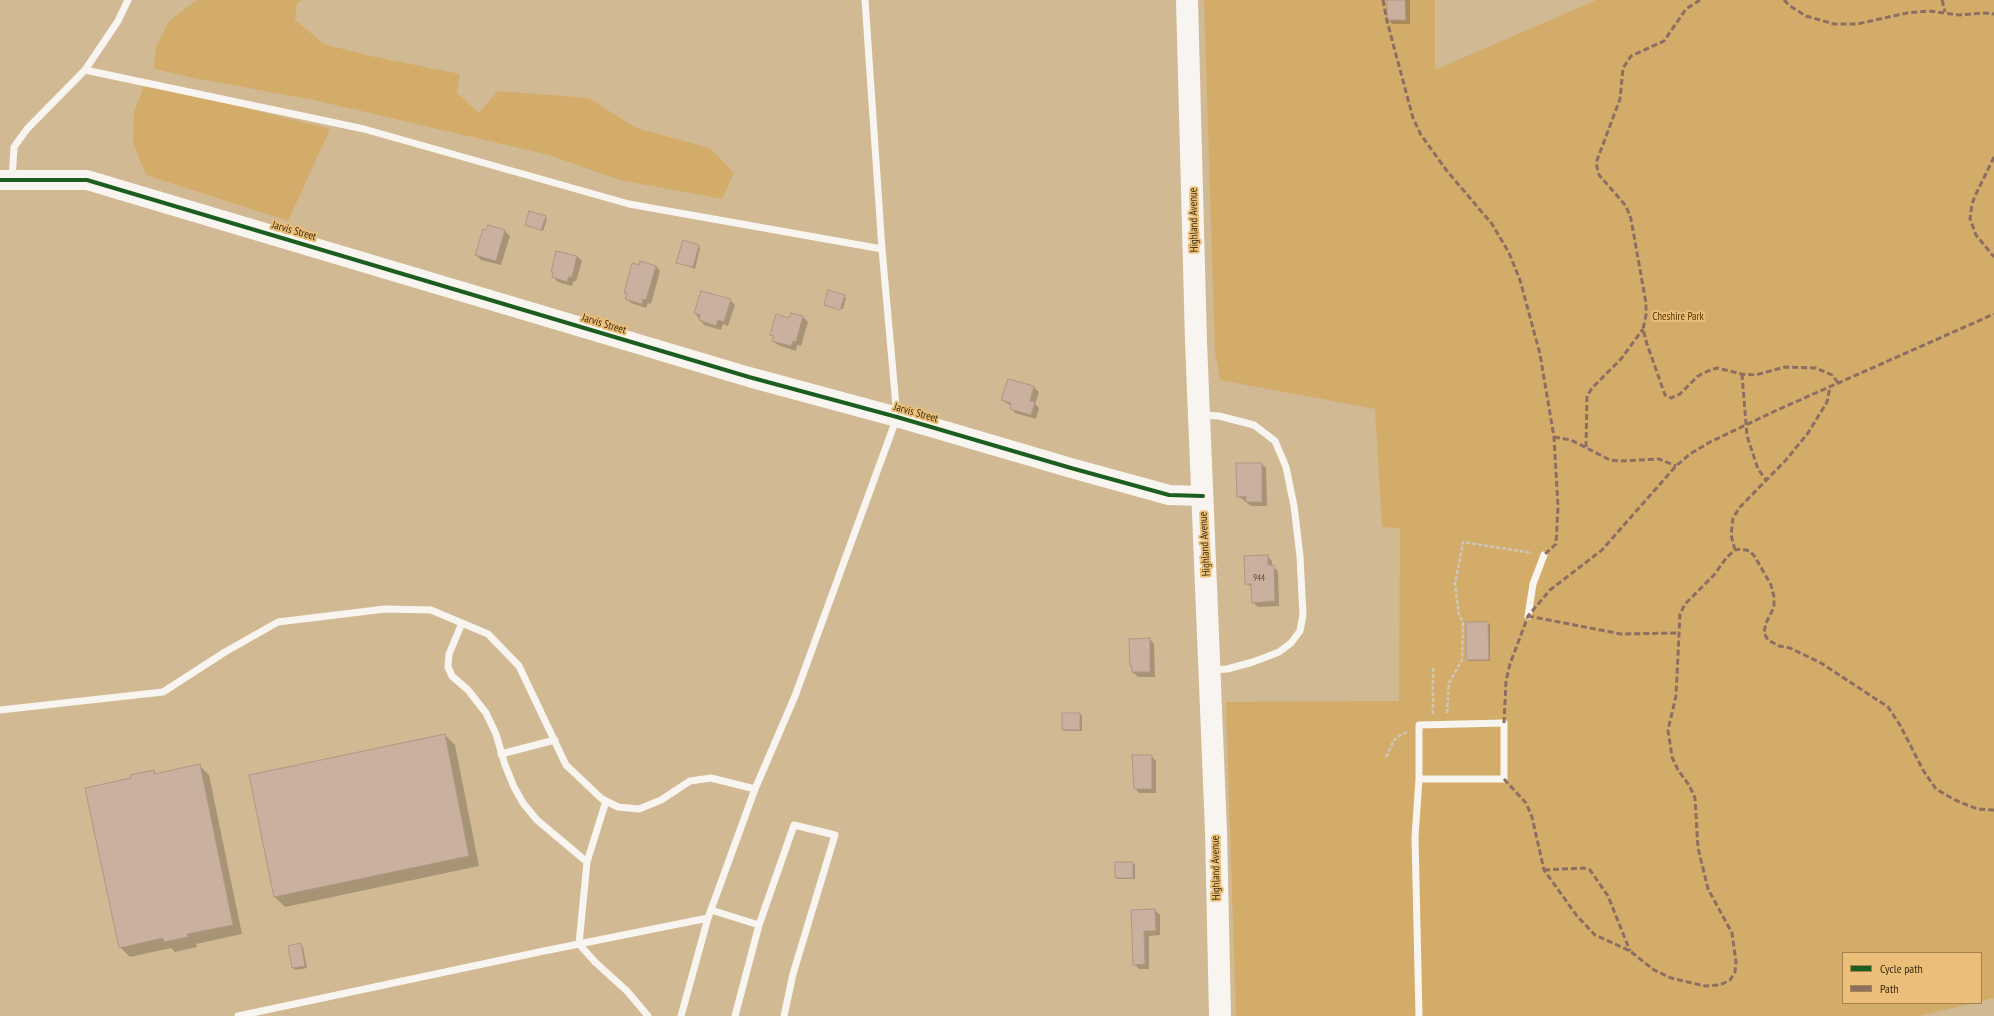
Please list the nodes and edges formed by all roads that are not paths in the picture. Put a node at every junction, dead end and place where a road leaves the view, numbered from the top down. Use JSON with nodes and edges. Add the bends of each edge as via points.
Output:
{"nodes":[{"id":1,"x":128,"y":0,"type":"edge"},
{"id":2,"x":865,"y":0,"type":"edge"},
{"id":3,"x":1187,"y":0,"type":"edge"},
{"id":4,"x":85,"y":70,"type":"junction"},
{"id":5,"x":6,"y":180,"type":"edge"},
{"id":6,"x":882,"y":250,"type":"junction"},
{"id":7,"x":1199,"y":415,"type":"junction"},
{"id":8,"x":897,"y":417,"type":"junction"},
{"id":9,"x":1203,"y":496,"type":"junction"},
{"id":10,"x":1544,"y":555,"type":"road end"},
{"id":11,"x":1528,"y":616,"type":"dead end"},
{"id":12,"x":462,"y":623,"type":"junction"},
{"id":13,"x":1209,"y":671,"type":"junction"},
{"id":14,"x":0,"y":710,"type":"edge"},
{"id":15,"x":555,"y":740,"type":"junction"},
{"id":16,"x":501,"y":754,"type":"junction"},
{"id":17,"x":1419,"y":779,"type":"junction"},
{"id":18,"x":755,"y":789,"type":"junction"},
{"id":19,"x":606,"y":801,"type":"junction"},
{"id":20,"x":587,"y":862,"type":"junction"},
{"id":21,"x":711,"y":910,"type":"junction"},
{"id":22,"x":708,"y":918,"type":"junction"},
{"id":23,"x":759,"y":924,"type":"junction"},
{"id":24,"x":579,"y":944,"type":"junction"},
{"id":25,"x":238,"y":1016,"type":"edge"},
{"id":26,"x":648,"y":1016,"type":"edge"},
{"id":27,"x":681,"y":1016,"type":"edge"},
{"id":28,"x":735,"y":1016,"type":"edge"},
{"id":29,"x":784,"y":1016,"type":"edge"},
{"id":30,"x":1220,"y":1016,"type":"edge"},
{"id":31,"x":1419,"y":1016,"type":"edge"}],
"edges":[{"from":1,"to":4,"type":"lane","via":[[118,21]]},
{"from":2,"to":6,"type":"lane"},
{"from":3,"to":7,"type":"highway","name":"Highland Avenue"},
{"from":4,"to":5,"type":"lane","via":[[22,135],[14,147]]},
{"from":4,"to":6,"type":"lane","via":[[364,129],[630,204]]},
{"from":5,"to":8,"type":"street","name":"Jarvis Street","via":[[86,180],[750,377]]},
{"from":6,"to":8,"type":"lane"},
{"from":7,"to":9,"type":"highway","name":"Highland Avenue"},
{"from":7,"to":13,"type":"lane","via":[[1219,416],[1254,425],[1275,441],[1286,467],[1291,490],[1301,563],[1303,615],[1300,631],[1291,643],[1279,652],[1253,662]]},
{"from":8,"to":9,"type":"street","name":"Jarvis Street","via":[[1151,491],[1169,495]]},
{"from":8,"to":18,"type":"lane","via":[[794,696]]},
{"from":9,"to":13,"type":"highway","name":"Highland Avenue"},
{"from":10,"to":11,"type":"lane","via":[[1530,598]]},
{"from":12,"to":14,"type":"lane","via":[[431,610],[385,609],[278,622],[162,692]]},
{"from":12,"to":15,"type":"lane","via":[[488,634],[519,666]]},
{"from":12,"to":16,"type":"lane","via":[[449,654],[448,667],[452,676],[468,690],[486,713],[496,734]]},
{"from":13,"to":30,"type":"highway","name":"Highland Avenue"},
{"from":15,"to":16,"type":"lane"},
{"from":15,"to":19,"type":"lane","via":[[566,765]]},
{"from":16,"to":20,"type":"lane","via":[[514,787],[537,820]]},
{"from":17,"to":17,"type":"lane","via":[[1504,779],[1504,723],[1418,725]]},
{"from":17,"to":31,"type":"lane","via":[[1415,837]]},
{"from":18,"to":19,"type":"lane","via":[[711,778],[690,781],[661,800],[639,809],[618,807]]},
{"from":18,"to":21,"type":"lane"},
{"from":19,"to":20,"type":"lane"},
{"from":20,"to":24,"type":"lane"},
{"from":21,"to":22,"type":"lane"},
{"from":21,"to":23,"type":"lane"},
{"from":22,"to":24,"type":"lane"},
{"from":22,"to":27,"type":"lane"},
{"from":23,"to":28,"type":"lane"},
{"from":23,"to":29,"type":"lane","via":[[794,825],[835,835],[793,974]]},
{"from":24,"to":25,"type":"lane"},
{"from":24,"to":26,"type":"lane","via":[[627,991]]}]}
